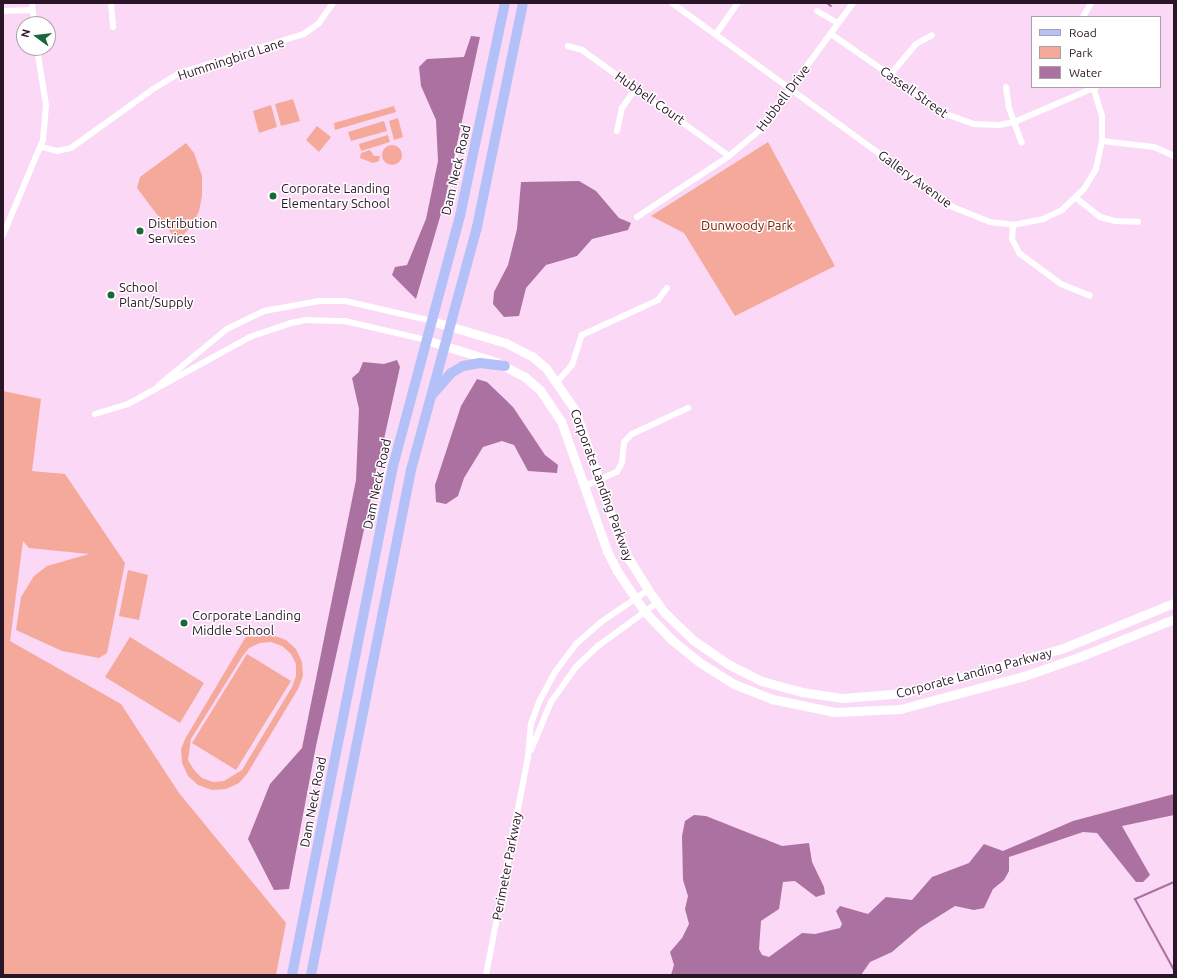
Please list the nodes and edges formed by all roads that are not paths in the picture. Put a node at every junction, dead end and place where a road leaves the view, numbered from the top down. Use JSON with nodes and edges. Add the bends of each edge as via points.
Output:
{"nodes":[{"id":1,"x":32,"y":3,"type":"edge"},
{"id":2,"x":111,"y":3,"type":"edge"},
{"id":3,"x":333,"y":3,"type":"edge"},
{"id":4,"x":505,"y":3,"type":"edge"},
{"id":5,"x":523,"y":3,"type":"edge"},
{"id":6,"x":672,"y":3,"type":"edge"},
{"id":7,"x":738,"y":3,"type":"edge"},
{"id":8,"x":853,"y":3,"type":"edge"},
{"id":9,"x":1091,"y":3,"type":"edge"},
{"id":10,"x":32,"y":10,"type":"junction"},
{"id":11,"x":818,"y":10,"type":"dead end"},
{"id":12,"x":3,"y":11,"type":"edge"},
{"id":13,"x":33,"y":16,"type":"edge"},
{"id":14,"x":1084,"y":16,"type":"edge"},
{"id":15,"x":838,"y":23,"type":"junction"},
{"id":16,"x":113,"y":27,"type":"dead end"},
{"id":17,"x":716,"y":34,"type":"junction"},
{"id":18,"x":830,"y":34,"type":"junction"},
{"id":19,"x":932,"y":35,"type":"dead end"},
{"id":20,"x":568,"y":46,"type":"dead end"},
{"id":21,"x":39,"y":56,"type":"edge"},
{"id":22,"x":890,"y":75,"type":"junction"},
{"id":23,"x":1006,"y":87,"type":"dead end"},
{"id":24,"x":636,"y":88,"type":"junction"},
{"id":25,"x":1092,"y":88,"type":"edge"},
{"id":26,"x":1094,"y":88,"type":"edge"},
{"id":27,"x":791,"y":89,"type":"junction"},
{"id":28,"x":1014,"y":122,"type":"junction"},
{"id":29,"x":617,"y":131,"type":"dead end"},
{"id":30,"x":1102,"y":142,"type":"junction"},
{"id":31,"x":1022,"y":143,"type":"dead end"},
{"id":32,"x":42,"y":147,"type":"junction"},
{"id":33,"x":729,"y":156,"type":"junction"},
{"id":34,"x":1174,"y":156,"type":"edge"},
{"id":35,"x":1076,"y":198,"type":"junction"},
{"id":36,"x":637,"y":217,"type":"dead end"},
{"id":37,"x":1138,"y":222,"type":"dead end"},
{"id":38,"x":1013,"y":225,"type":"junction"},
{"id":39,"x":3,"y":235,"type":"edge"},
{"id":40,"x":667,"y":288,"type":"dead end"},
{"id":41,"x":1090,"y":296,"type":"dead end"},
{"id":42,"x":432,"y":321,"type":"junction"},
{"id":43,"x":450,"y":327,"type":"junction"},
{"id":44,"x":426,"y":340,"type":"junction"},
{"id":45,"x":445,"y":346,"type":"junction"},
{"id":46,"x":505,"y":366,"type":"junction"},
{"id":47,"x":558,"y":382,"type":"junction"},
{"id":48,"x":146,"y":394,"type":"junction"},
{"id":49,"x":431,"y":396,"type":"junction"},
{"id":50,"x":688,"y":408,"type":"dead end"},
{"id":51,"x":95,"y":414,"type":"dead end"},
{"id":52,"x":599,"y":480,"type":"junction"},
{"id":53,"x":585,"y":486,"type":"junction"},
{"id":54,"x":648,"y":590,"type":"junction"},
{"id":55,"x":635,"y":598,"type":"junction"},
{"id":56,"x":657,"y":603,"type":"junction"},
{"id":57,"x":1174,"y":603,"type":"edge"},
{"id":58,"x":644,"y":611,"type":"junction"},
{"id":59,"x":1174,"y":619,"type":"edge"},
{"id":60,"x":1019,"y":662,"type":"junction"},
{"id":61,"x":1024,"y":676,"type":"junction"},
{"id":62,"x":528,"y":757,"type":"junction"},
{"id":63,"x":292,"y":975,"type":"edge"},
{"id":64,"x":312,"y":975,"type":"edge"},
{"id":65,"x":486,"y":975,"type":"edge"}],
"edges":[{"from":1,"to":10,"type":"street"},
{"from":2,"to":16,"type":"street"},
{"from":3,"to":32,"type":"street","name":"Hummingbird Lane","via":[[319,23],[300,36],[180,73],[153,89],[71,148],[57,151]]},
{"from":4,"to":42,"type":"main road","name":"Dam Neck Road","via":[[464,196]]},
{"from":5,"to":43,"type":"main road","via":[[486,190]]},
{"from":6,"to":17,"type":"street","name":"Gallery Avenue"},
{"from":7,"to":17,"type":"street"},
{"from":8,"to":15,"type":"street","name":"Hubbell Drive"},
{"from":9,"to":14,"type":"street"},
{"from":10,"to":12,"type":"street"},
{"from":10,"to":13,"type":"street"},
{"from":11,"to":15,"type":"street"},
{"from":15,"to":18,"type":"street","name":"Hubbell Drive"},
{"from":17,"to":27,"type":"street","name":"Gallery Avenue"},
{"from":18,"to":22,"type":"street","name":"Cassell Street"},
{"from":18,"to":27,"type":"street","name":"Hubbell Drive"},
{"from":19,"to":22,"type":"street","via":[[916,44]]},
{"from":20,"to":24,"type":"street","name":"Hubbell Court","via":[[582,50]]},
{"from":21,"to":32,"type":"street","via":[[46,105],[46,128]]},
{"from":22,"to":28,"type":"street","name":"Cassell Street","via":[[958,120],[986,126]]},
{"from":23,"to":28,"type":"street","via":[[1006,99]]},
{"from":24,"to":29,"type":"street","via":[[622,108]]},
{"from":24,"to":33,"type":"street","name":"Hubbell Court"},
{"from":25,"to":28,"type":"street","name":"Cassell Street"},
{"from":26,"to":30,"type":"street","name":"Gallery Avenue","via":[[1102,116]]},
{"from":27,"to":33,"type":"street","name":"Hubbell Drive","via":[[759,131]]},
{"from":27,"to":38,"type":"street","name":"Gallery Avenue","via":[[953,207],[977,219]]},
{"from":28,"to":31,"type":"street"},
{"from":30,"to":34,"type":"street","via":[[1154,147]]},
{"from":30,"to":35,"type":"street","name":"Gallery Avenue","via":[[1096,169]]},
{"from":32,"to":39,"type":"street"},
{"from":33,"to":36,"type":"street","name":"Hubbell Drive"},
{"from":35,"to":37,"type":"street","via":[[1100,217],[1115,222]]},
{"from":35,"to":38,"type":"street","name":"Gallery Avenue","via":[[1048,217]]},
{"from":38,"to":41,"type":"street","via":[[1012,239],[1019,253],[1060,284]]},
{"from":40,"to":47,"type":"street","via":[[658,300],[582,335],[572,365]]},
{"from":42,"to":43,"type":"street","name":"Corporate Landing Parkway"},
{"from":42,"to":44,"type":"main road","name":"Dam Neck Road"},
{"from":42,"to":48,"type":"street","name":"Corporate Landing Parkway","via":[[345,301],[319,301],[264,311],[227,329]]},
{"from":43,"to":45,"type":"main road"},
{"from":43,"to":47,"type":"street","name":"Corporate Landing Parkway","via":[[520,349],[532,356]]},
{"from":44,"to":45,"type":"street","name":"Corporate Landing Parkway"},
{"from":44,"to":48,"type":"street","name":"Corporate Landing Parkway","via":[[344,321],[307,320],[291,323],[250,337]]},
{"from":44,"to":63,"type":"main road","name":"Dam Neck Road","via":[[393,466]]},
{"from":45,"to":46,"type":"street","name":"Corporate Landing Parkway"},
{"from":45,"to":49,"type":"main road"},
{"from":46,"to":49,"type":"main road","via":[[480,363],[463,366],[451,373]]},
{"from":46,"to":53,"type":"street","name":"Corporate Landing Parkway","via":[[534,384],[554,409]]},
{"from":47,"to":52,"type":"street","name":"Corporate Landing Parkway","via":[[580,421]]},
{"from":48,"to":51,"type":"street","name":"Corporate Landing Parkway","via":[[117,409]]},
{"from":49,"to":64,"type":"main road","via":[[411,470]]},
{"from":50,"to":52,"type":"street","via":[[628,437],[622,447],[618,471]]},
{"from":52,"to":53,"type":"street"},
{"from":52,"to":54,"type":"street","name":"Corporate Landing Parkway","via":[[628,559]]},
{"from":53,"to":55,"type":"street","name":"Corporate Landing Parkway","via":[[607,551]]},
{"from":54,"to":55,"type":"street","name":"Perimeter Parkway"},
{"from":54,"to":56,"type":"street","name":"Corporate Landing Parkway"},
{"from":55,"to":58,"type":"street","name":"Corporate Landing Parkway"},
{"from":55,"to":62,"type":"street","name":"Perimeter Parkway","via":[[593,628],[561,662],[535,713]]},
{"from":56,"to":58,"type":"street","name":"Perimeter Parkway"},
{"from":56,"to":60,"type":"street","name":"Corporate Landing Parkway","via":[[689,637],[728,664],[774,685],[822,696],[862,698],[898,694]]},
{"from":57,"to":60,"type":"street","name":"Corporate Landing Parkway","via":[[1074,644]]},
{"from":58,"to":61,"type":"street","name":"Corporate Landing Parkway","via":[[686,653],[716,674],[766,697],[811,709],[855,712],[900,709]]},
{"from":58,"to":62,"type":"street","name":"Perimeter Parkway","via":[[598,646],[565,680],[546,712]]},
{"from":59,"to":61,"type":"street","name":"Corporate Landing Parkway"},
{"from":60,"to":61,"type":"street"},
{"from":62,"to":65,"type":"street","name":"Perimeter Parkway"}]}
